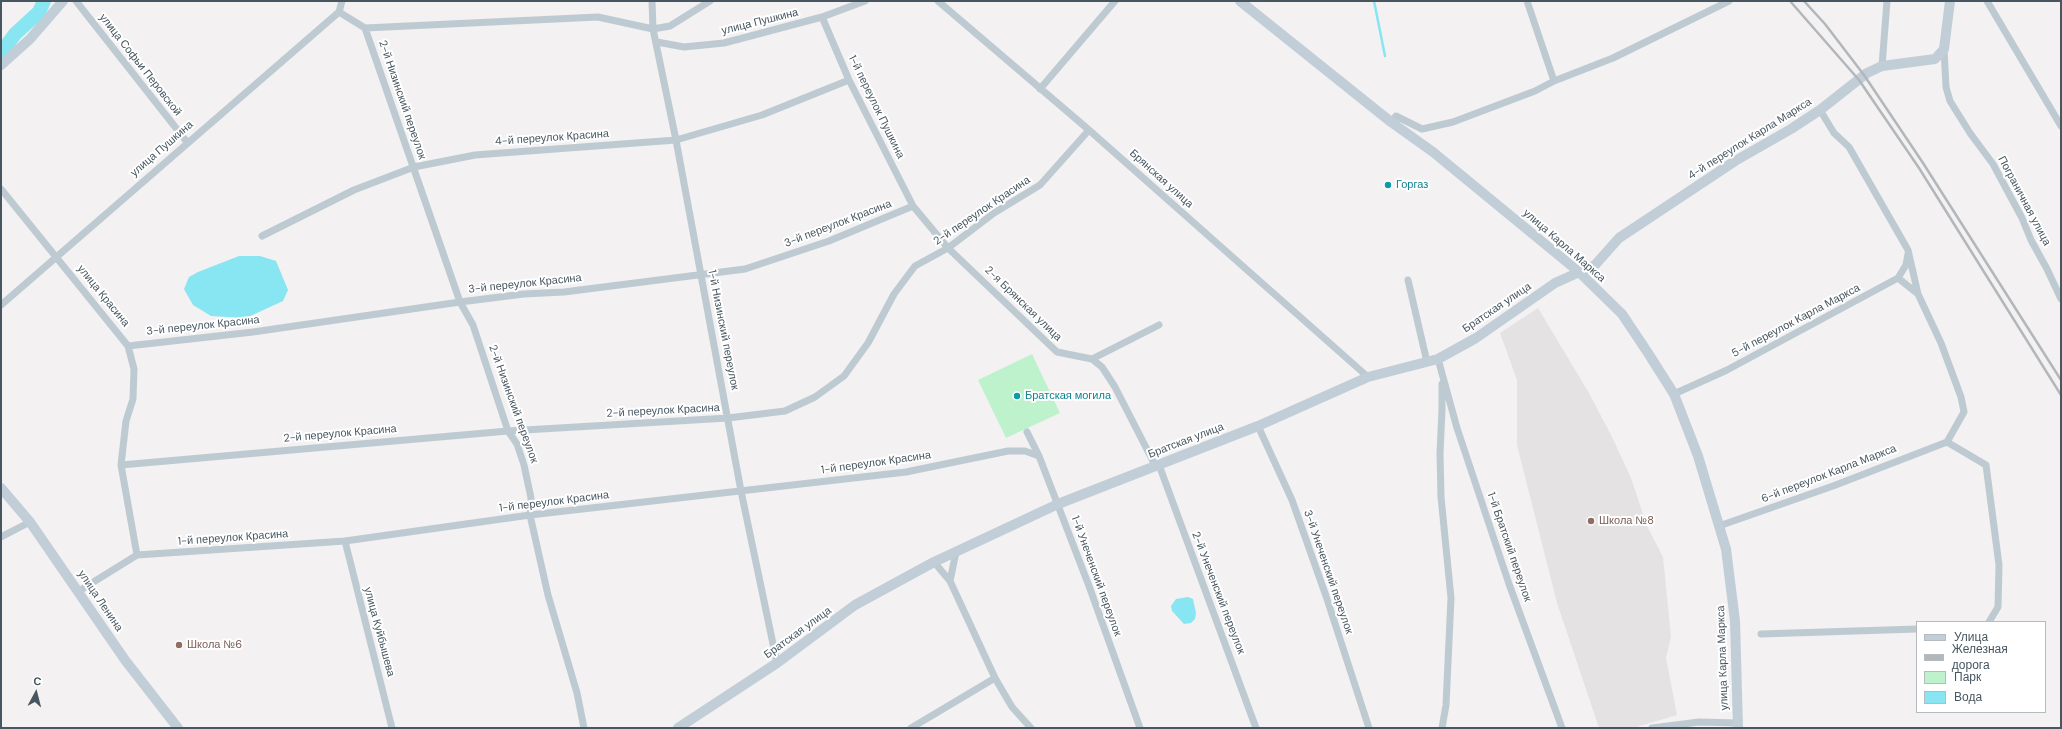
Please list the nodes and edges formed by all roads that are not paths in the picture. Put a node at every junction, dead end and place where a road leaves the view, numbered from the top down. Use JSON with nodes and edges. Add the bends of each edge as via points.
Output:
{"nodes":[{"id":1,"x":63,"y":1,"type":"edge"},
{"id":2,"x":76,"y":1,"type":"edge"},
{"id":3,"x":342,"y":1,"type":"edge"},
{"id":4,"x":652,"y":1,"type":"edge"},
{"id":5,"x":710,"y":1,"type":"edge"},
{"id":6,"x":865,"y":1,"type":"edge"},
{"id":7,"x":938,"y":1,"type":"edge"},
{"id":8,"x":1115,"y":1,"type":"edge"},
{"id":9,"x":1240,"y":1,"type":"edge"},
{"id":10,"x":1527,"y":1,"type":"edge"},
{"id":11,"x":1729,"y":1,"type":"edge"},
{"id":12,"x":1887,"y":1,"type":"edge"},
{"id":13,"x":1950,"y":1,"type":"edge"},
{"id":14,"x":1987,"y":1,"type":"edge"},
{"id":15,"x":339,"y":12,"type":"junction"},
{"id":16,"x":822,"y":18,"type":"junction"},
{"id":17,"x":365,"y":28,"type":"junction"},
{"id":18,"x":653,"y":28,"type":"junction"},
{"id":19,"x":657,"y":42,"type":"junction"},
{"id":20,"x":1944,"y":49,"type":"junction"},
{"id":21,"x":1,"y":65,"type":"edge"},
{"id":22,"x":1882,"y":66,"type":"junction"},
{"id":23,"x":849,"y":80,"type":"junction"},
{"id":24,"x":1554,"y":81,"type":"junction"},
{"id":25,"x":1040,"y":89,"type":"junction"},
{"id":26,"x":1820,"y":110,"type":"junction"},
{"id":27,"x":1392,"y":122,"type":"junction"},
{"id":28,"x":2061,"y":126,"type":"edge"},
{"id":29,"x":1089,"y":130,"type":"junction"},
{"id":30,"x":676,"y":140,"type":"junction"},
{"id":31,"x":187,"y":142,"type":"junction"},
{"id":32,"x":414,"y":167,"type":"junction"},
{"id":33,"x":1,"y":189,"type":"edge"},
{"id":34,"x":913,"y":206,"type":"junction"},
{"id":35,"x":262,"y":236,"type":"dead end"},
{"id":36,"x":948,"y":248,"type":"junction"},
{"id":37,"x":1908,"y":250,"type":"junction"},
{"id":38,"x":57,"y":256,"type":"junction"},
{"id":39,"x":1579,"y":272,"type":"junction"},
{"id":40,"x":700,"y":273,"type":"junction"},
{"id":41,"x":1898,"y":278,"type":"junction"},
{"id":42,"x":1408,"y":280,"type":"dead end"},
{"id":43,"x":1918,"y":294,"type":"junction"},
{"id":44,"x":2061,"y":299,"type":"edge"},
{"id":45,"x":460,"y":302,"type":"junction"},
{"id":46,"x":1,"y":306,"type":"edge"},
{"id":47,"x":1159,"y":325,"type":"dead end"},
{"id":48,"x":128,"y":346,"type":"junction"},
{"id":49,"x":1092,"y":359,"type":"junction"},
{"id":50,"x":1438,"y":359,"type":"junction"},
{"id":51,"x":1427,"y":362,"type":"junction"},
{"id":52,"x":1441,"y":372,"type":"junction"},
{"id":53,"x":1368,"y":377,"type":"junction"},
{"id":54,"x":1674,"y":394,"type":"junction"},
{"id":55,"x":728,"y":418,"type":"junction"},
{"id":56,"x":1258,"y":426,"type":"junction"},
{"id":57,"x":508,"y":431,"type":"junction"},
{"id":58,"x":1027,"y":432,"type":"dead end"},
{"id":59,"x":1947,"y":442,"type":"junction"},
{"id":60,"x":1039,"y":456,"type":"junction"},
{"id":61,"x":121,"y":465,"type":"junction"},
{"id":62,"x":1157,"y":465,"type":"junction"},
{"id":63,"x":1,"y":488,"type":"edge"},
{"id":64,"x":741,"y":491,"type":"junction"},
{"id":65,"x":1058,"y":504,"type":"junction"},
{"id":66,"x":530,"y":515,"type":"junction"},
{"id":67,"x":30,"y":522,"type":"junction"},
{"id":68,"x":1719,"y":526,"type":"junction"},
{"id":69,"x":1,"y":537,"type":"edge"},
{"id":70,"x":345,"y":541,"type":"junction"},
{"id":71,"x":956,"y":552,"type":"junction"},
{"id":72,"x":137,"y":555,"type":"junction"},
{"id":73,"x":934,"y":562,"type":"junction"},
{"id":74,"x":950,"y":581,"type":"junction"},
{"id":75,"x":79,"y":591,"type":"junction"},
{"id":76,"x":1990,"y":621,"type":"edge"},
{"id":77,"x":1916,"y":629,"type":"edge"},
{"id":78,"x":1761,"y":634,"type":"dead end"},
{"id":79,"x":777,"y":663,"type":"junction"},
{"id":80,"x":995,"y":678,"type":"junction"},
{"id":81,"x":1738,"y":726,"type":"edge"},
{"id":82,"x":178,"y":728,"type":"edge"},
{"id":83,"x":392,"y":728,"type":"edge"},
{"id":84,"x":584,"y":728,"type":"edge"},
{"id":85,"x":678,"y":728,"type":"edge"},
{"id":86,"x":911,"y":728,"type":"edge"},
{"id":87,"x":1031,"y":728,"type":"edge"},
{"id":88,"x":1140,"y":728,"type":"edge"},
{"id":89,"x":1256,"y":728,"type":"edge"},
{"id":90,"x":1369,"y":728,"type":"edge"},
{"id":91,"x":1442,"y":728,"type":"edge"},
{"id":92,"x":1562,"y":728,"type":"edge"},
{"id":93,"x":1652,"y":728,"type":"edge"}],
"edges":[{"from":1,"to":21,"type":"street","via":[[30,39]]},
{"from":2,"to":31,"type":"street","name":"улица Софьи Перовской"},
{"from":3,"to":15,"type":"street"},
{"from":4,"to":18,"type":"street","name":"1-й Низинский переулок"},
{"from":5,"to":18,"type":"street","via":[[670,26]]},
{"from":6,"to":16,"type":"street","name":"улица Пушкина"},
{"from":7,"to":25,"type":"street","name":"Брянская улица"},
{"from":8,"to":25,"type":"street"},
{"from":9,"to":27,"type":"street","name":"улица Карла Маркса"},
{"from":10,"to":24,"type":"street"},
{"from":11,"to":24,"type":"street","via":[[1612,58]]},
{"from":12,"to":22,"type":"street"},
{"from":13,"to":20,"type":"street"},
{"from":14,"to":28,"type":"street"},
{"from":15,"to":17,"type":"street"},
{"from":15,"to":31,"type":"street","name":"улица Пушкина"},
{"from":16,"to":19,"type":"street","name":"улица Пушкина","via":[[724,43],[684,47]]},
{"from":16,"to":23,"type":"street","name":"1-й переулок Пушкина"},
{"from":17,"to":18,"type":"street","via":[[598,17]]},
{"from":17,"to":32,"type":"street","name":"2-й Низинский переулок"},
{"from":18,"to":19,"type":"street","name":"1-й Низинский переулок"},
{"from":19,"to":30,"type":"street","name":"1-й Низинский переулок"},
{"from":20,"to":22,"type":"street","name":"4-й переулок Карла Маркса","via":[[1935,59]]},
{"from":20,"to":44,"type":"street","name":"Пограничная улица","via":[[1946,87],[1950,101],[1993,164]]},
{"from":22,"to":26,"type":"street","name":"4-й переулок Карла Маркса","via":[[1864,75]]},
{"from":23,"to":30,"type":"street","name":"4-й переулок Красина","via":[[762,115]]},
{"from":23,"to":34,"type":"street","name":"1-й переулок Пушкина"},
{"from":24,"to":27,"type":"street","via":[[1535,91],[1453,122],[1422,129],[1396,116]]},
{"from":25,"to":29,"type":"street","name":"Брянская улица"},
{"from":26,"to":37,"type":"street","via":[[1834,133],[1857,159]]},
{"from":26,"to":39,"type":"street","name":"4-й переулок Карла Маркса","via":[[1647,218],[1618,238],[1595,264]]},
{"from":27,"to":39,"type":"street","name":"улица Карла Маркса","via":[[1433,152]]},
{"from":29,"to":36,"type":"street","name":"2-й переулок Красина","via":[[1040,185],[994,213]]},
{"from":29,"to":53,"type":"street","name":"Брянская улица"},
{"from":30,"to":32,"type":"street","name":"4-й переулок Красина","via":[[475,155]]},
{"from":30,"to":40,"type":"street","name":"1-й Низинский переулок"},
{"from":31,"to":38,"type":"street","name":"улица Пушкина"},
{"from":32,"to":35,"type":"street","name":"4-й переулок Красина","via":[[354,190]]},
{"from":32,"to":45,"type":"street","name":"2-й Низинский переулок"},
{"from":33,"to":38,"type":"street","name":"улица Красина"},
{"from":34,"to":36,"type":"street","name":"1-й переулок Пушкина"},
{"from":34,"to":40,"type":"street","name":"3-й переулок Красина","via":[[829,241],[745,269]]},
{"from":36,"to":49,"type":"street","name":"2-я Брянская улица","via":[[1057,352]]},
{"from":36,"to":55,"type":"street","name":"2-й переулок Красина","via":[[915,266],[894,294],[868,343],[844,376],[815,397],[785,411]]},
{"from":37,"to":41,"type":"street","via":[[1906,265]]},
{"from":37,"to":43,"type":"street"},
{"from":38,"to":46,"type":"street","name":"улица Пушкина"},
{"from":38,"to":48,"type":"street","name":"улица Красина"},
{"from":39,"to":50,"type":"street","name":"Братская улица","via":[[1555,283],[1476,338]]},
{"from":39,"to":54,"type":"street","name":"улица Карла Маркса","via":[[1622,314]]},
{"from":40,"to":45,"type":"street","name":"3-й переулок Красина","via":[[564,292]]},
{"from":40,"to":55,"type":"street","name":"1-й Низинский переулок"},
{"from":41,"to":43,"type":"street"},
{"from":41,"to":54,"type":"street","name":"5-й переулок Карла Маркса","via":[[1724,372]]},
{"from":42,"to":51,"type":"street"},
{"from":43,"to":59,"type":"street","via":[[1941,343],[1964,412]]},
{"from":45,"to":48,"type":"street","name":"3-й переулок Красина","via":[[253,332]]},
{"from":45,"to":57,"type":"street","name":"2-й Низинский переулок","via":[[473,325]]},
{"from":47,"to":49,"type":"street"},
{"from":48,"to":61,"type":"street","name":"улица Красина","via":[[134,369],[133,399],[126,421]]},
{"from":49,"to":62,"type":"street","via":[[1102,367],[1115,387]]},
{"from":50,"to":51,"type":"street","name":"Братская улица"},
{"from":50,"to":52,"type":"street","name":"1-й Братский переулок"},
{"from":51,"to":53,"type":"street","name":"Братская улица"},
{"from":52,"to":91,"type":"street","name":"1-й Братский переулок","via":[[1441,497],[1451,598],[1446,706]]},
{"from":52,"to":92,"type":"street","name":"1-й Братский переулок","via":[[1509,584]]},
{"from":53,"to":56,"type":"street","name":"Братская улица"},
{"from":54,"to":68,"type":"street","name":"улица Карла Маркса","via":[[1698,456]]},
{"from":55,"to":57,"type":"street","name":"2-й переулок Красина"},
{"from":55,"to":64,"type":"street","name":"1-й Низинский переулок"},
{"from":56,"to":62,"type":"street","name":"Братская улица"},
{"from":56,"to":90,"type":"street","name":"3-й Унеченский переулок","via":[[1292,500]]},
{"from":57,"to":61,"type":"street","name":"2-й переулок Красина"},
{"from":57,"to":66,"type":"street","name":"2-й Низинский переулок","via":[[517,444],[524,465],[531,498]]},
{"from":58,"to":60,"type":"street","name":"1-й Унеченский переулок"},
{"from":59,"to":68,"type":"street","name":"6-й переулок Карла Маркса"},
{"from":59,"to":76,"type":"street","via":[[1986,465],[1998,564],[1998,606]]},
{"from":60,"to":64,"type":"street","name":"1-й переулок Красина","via":[[1025,450],[1008,451],[906,472]]},
{"from":60,"to":65,"type":"street","name":"1-й Унеченский переулок"},
{"from":61,"to":72,"type":"street","name":"улица Красина"},
{"from":62,"to":65,"type":"street","name":"Братская улица"},
{"from":62,"to":89,"type":"street","name":"2-й Унеченский переулок"},
{"from":63,"to":67,"type":"street","name":"улица Ленина"},
{"from":64,"to":66,"type":"street","name":"1-й переулок Красина"},
{"from":64,"to":79,"type":"street","name":"1-й Низинский переулок"},
{"from":65,"to":71,"type":"street","name":"Братская улица"},
{"from":65,"to":88,"type":"street","name":"1-й Унеченский переулок"},
{"from":66,"to":70,"type":"street","name":"1-й переулок Красина"},
{"from":66,"to":84,"type":"street","name":"2-й Низинский переулок","via":[[548,595],[577,694]]},
{"from":67,"to":69,"type":"street"},
{"from":67,"to":75,"type":"street","name":"улица Ленина"},
{"from":68,"to":81,"type":"street","name":"улица Карла Маркса","via":[[1726,549],[1735,621]]},
{"from":70,"to":72,"type":"street","name":"1-й переулок Красина"},
{"from":70,"to":83,"type":"street","name":"улица Куйбышева"},
{"from":71,"to":73,"type":"street","name":"Братская улица"},
{"from":71,"to":74,"type":"street"},
{"from":72,"to":75,"type":"street","name":"1-й переулок Красина"},
{"from":73,"to":74,"type":"street"},
{"from":73,"to":79,"type":"street","name":"Братская улица","via":[[855,606]]},
{"from":74,"to":80,"type":"street"},
{"from":75,"to":82,"type":"street","name":"улица Ленина","via":[[125,660]]},
{"from":77,"to":78,"type":"street"},
{"from":79,"to":85,"type":"street","name":"Братская улица"},
{"from":80,"to":86,"type":"street"},
{"from":80,"to":87,"type":"street","via":[[1012,707]]},
{"from":81,"to":93,"type":"street","via":[[1699,722]]}]}
